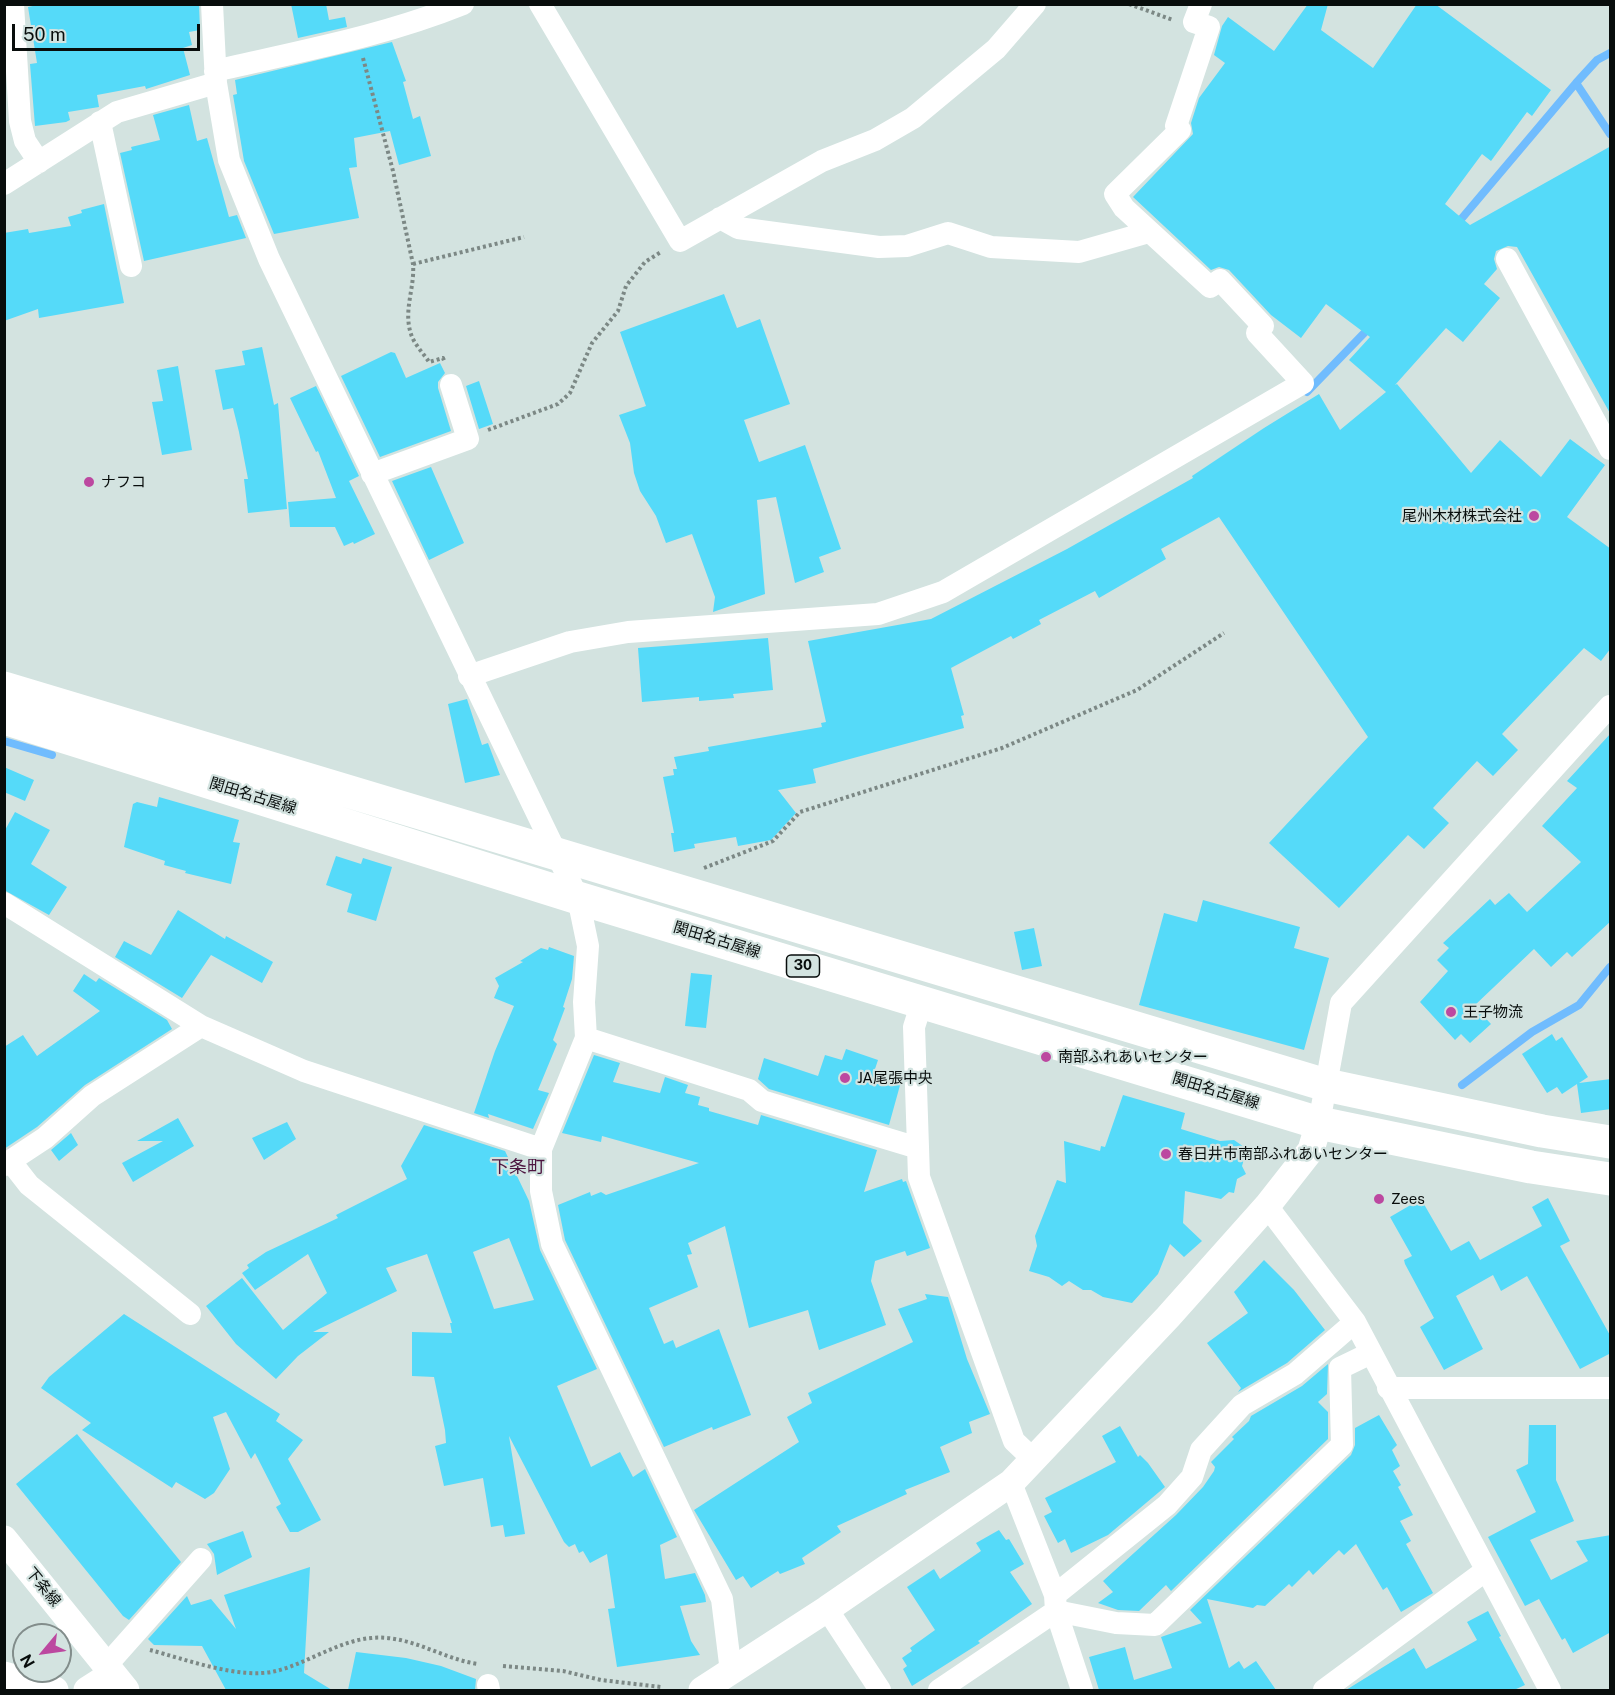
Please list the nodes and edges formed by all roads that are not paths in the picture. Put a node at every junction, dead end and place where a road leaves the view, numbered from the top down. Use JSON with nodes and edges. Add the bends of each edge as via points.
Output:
{"nodes":[{"id":1,"x":212,"y":4,"type":"edge"},
{"id":2,"x":463,"y":4,"type":"edge"},
{"id":3,"x":540,"y":4,"type":"edge"},
{"id":4,"x":1035,"y":4,"type":"edge"},
{"id":5,"x":1198,"y":13,"type":"edge"},
{"id":6,"x":11,"y":19,"type":"edge"},
{"id":7,"x":215,"y":77,"type":"junction"},
{"id":8,"x":100,"y":122,"type":"junction"},
{"id":9,"x":39,"y":162,"type":"junction"},
{"id":10,"x":4,"y":184,"type":"edge"},
{"id":11,"x":720,"y":218,"type":"junction"},
{"id":12,"x":1149,"y":232,"type":"junction"},
{"id":13,"x":1507,"y":259,"type":"dead end"},
{"id":14,"x":131,"y":266,"type":"dead end"},
{"id":15,"x":451,"y":385,"type":"road end"},
{"id":16,"x":1611,"y":449,"type":"edge"},
{"id":17,"x":372,"y":474,"type":"junction"},
{"id":18,"x":470,"y":676,"type":"junction"},
{"id":19,"x":4,"y":688,"type":"edge"},
{"id":20,"x":1611,"y":706,"type":"edge"},
{"id":21,"x":4,"y":718,"type":"edge"},
{"id":22,"x":556,"y":854,"type":"junction"},
{"id":23,"x":578,"y":898,"type":"junction"},
{"id":24,"x":4,"y":903,"type":"edge"},
{"id":25,"x":922,"y":1002,"type":"junction"},
{"id":26,"x":201,"y":1026,"type":"junction"},
{"id":27,"x":586,"y":1038,"type":"junction"},
{"id":28,"x":1326,"y":1085,"type":"junction"},
{"id":29,"x":1319,"y":1123,"type":"junction"},
{"id":30,"x":1611,"y":1142,"type":"edge"},
{"id":31,"x":918,"y":1148,"type":"junction"},
{"id":32,"x":541,"y":1149,"type":"junction"},
{"id":33,"x":8,"y":1164,"type":"edge"},
{"id":34,"x":1611,"y":1179,"type":"edge"},
{"id":35,"x":1267,"y":1206,"type":"junction"},
{"id":36,"x":190,"y":1314,"type":"dead end"},
{"id":37,"x":1355,"y":1322,"type":"junction"},
{"id":38,"x":1371,"y":1353,"type":"junction"},
{"id":39,"x":1388,"y":1388,"type":"junction"},
{"id":40,"x":1611,"y":1388,"type":"edge"},
{"id":41,"x":1034,"y":1460,"type":"junction"},
{"id":42,"x":1011,"y":1483,"type":"junction"},
{"id":43,"x":4,"y":1539,"type":"edge"},
{"id":44,"x":201,"y":1559,"type":"dead end"},
{"id":45,"x":1485,"y":1571,"type":"junction"},
{"id":46,"x":1055,"y":1603,"type":"junction"},
{"id":47,"x":828,"y":1609,"type":"junction"},
{"id":48,"x":731,"y":1672,"type":"junction"},
{"id":49,"x":4,"y":1675,"type":"edge"},
{"id":50,"x":115,"y":1677,"type":"edge"},
{"id":51,"x":55,"y":1690,"type":"edge"},
{"id":52,"x":87,"y":1690,"type":"edge"},
{"id":53,"x":702,"y":1690,"type":"edge"},
{"id":54,"x":880,"y":1690,"type":"edge"},
{"id":55,"x":939,"y":1690,"type":"edge"},
{"id":56,"x":1082,"y":1690,"type":"edge"},
{"id":57,"x":1324,"y":1690,"type":"edge"},
{"id":58,"x":1550,"y":1690,"type":"edge"}],
"edges":[{"from":1,"to":7,"type":"street"},
{"from":2,"to":7,"type":"street","via":[[358,40]]},
{"from":3,"to":11,"type":"street","via":[[680,241]]},
{"from":4,"to":11,"type":"street","via":[[996,49],[914,118],[875,140],[822,160]]},
{"from":5,"to":12,"type":"street","via":[[1209,27],[1176,126],[1180,130],[1115,194]]},
{"from":6,"to":9,"type":"street","via":[[20,121],[25,141]]},
{"from":7,"to":8,"type":"street","via":[[117,112]]},
{"from":7,"to":17,"type":"street","via":[[233,171],[269,259]]},
{"from":8,"to":9,"type":"street"},
{"from":8,"to":14,"type":"street"},
{"from":9,"to":10,"type":"street"},
{"from":11,"to":12,"type":"street","via":[[738,228],[879,247],[907,246],[948,233],[991,247],[1079,252]]},
{"from":12,"to":18,"type":"street","via":[[1210,287],[1220,280],[1263,326],[1257,333],[1303,383],[943,592],[906,606],[878,614],[628,632],[570,642]]},
{"from":13,"to":16,"type":"street"},
{"from":15,"to":17,"type":"street","via":[[467,437]]},
{"from":17,"to":18,"type":"street"},
{"from":18,"to":22,"type":"street"},
{"from":19,"to":22,"type":"main road","number":"30"},
{"from":20,"to":28,"type":"street","via":[[1341,1003]]},
{"from":21,"to":23,"type":"main road","name":"関田名古屋線","number":"30"},
{"from":22,"to":23,"type":"street"},
{"from":22,"to":28,"type":"main road","number":"30"},
{"from":23,"to":25,"type":"main road","name":"関田名古屋線","number":"30"},
{"from":23,"to":27,"type":"street","via":[[588,946]]},
{"from":24,"to":26,"type":"street"},
{"from":25,"to":29,"type":"main road","name":"関田名古屋線","number":"30"},
{"from":25,"to":31,"type":"street","via":[[915,1027]]},
{"from":26,"to":32,"type":"street","via":[[304,1071]]},
{"from":26,"to":33,"type":"street","via":[[92,1096],[45,1138]]},
{"from":27,"to":31,"type":"street","via":[[749,1090],[762,1101]]},
{"from":27,"to":32,"type":"street"},
{"from":28,"to":29,"type":"street"},
{"from":28,"to":30,"type":"main road","number":"30"},
{"from":29,"to":34,"type":"main road","name":"関田名古屋線","number":"30","via":[[1531,1167]]},
{"from":29,"to":35,"type":"street","via":[[1311,1150]]},
{"from":31,"to":41,"type":"street","via":[[919,1177],[1014,1441]]},
{"from":32,"to":48,"type":"street","via":[[541,1191],[552,1244],[722,1599]]},
{"from":33,"to":36,"type":"street"},
{"from":35,"to":37,"type":"street"},
{"from":35,"to":41,"type":"street"},
{"from":37,"to":38,"type":"street"},
{"from":37,"to":46,"type":"street","via":[[1295,1374],[1242,1405],[1201,1450],[1192,1477],[1167,1505]]},
{"from":38,"to":39,"type":"street"},
{"from":38,"to":46,"type":"street","via":[[1340,1368],[1342,1445],[1155,1625],[1116,1623]]},
{"from":39,"to":40,"type":"street"},
{"from":39,"to":45,"type":"street"},
{"from":41,"to":42,"type":"street"},
{"from":42,"to":46,"type":"street"},
{"from":42,"to":47,"type":"street"},
{"from":43,"to":50,"type":"street","name":"下条線"},
{"from":44,"to":50,"type":"street","via":[[126,1643]]},
{"from":45,"to":57,"type":"street"},
{"from":45,"to":58,"type":"street"},
{"from":46,"to":55,"type":"street"},
{"from":46,"to":56,"type":"street"},
{"from":47,"to":48,"type":"street"},
{"from":47,"to":54,"type":"street"},
{"from":48,"to":53,"type":"street"},
{"from":49,"to":51,"type":"street"},
{"from":50,"to":52,"type":"street"}]}
